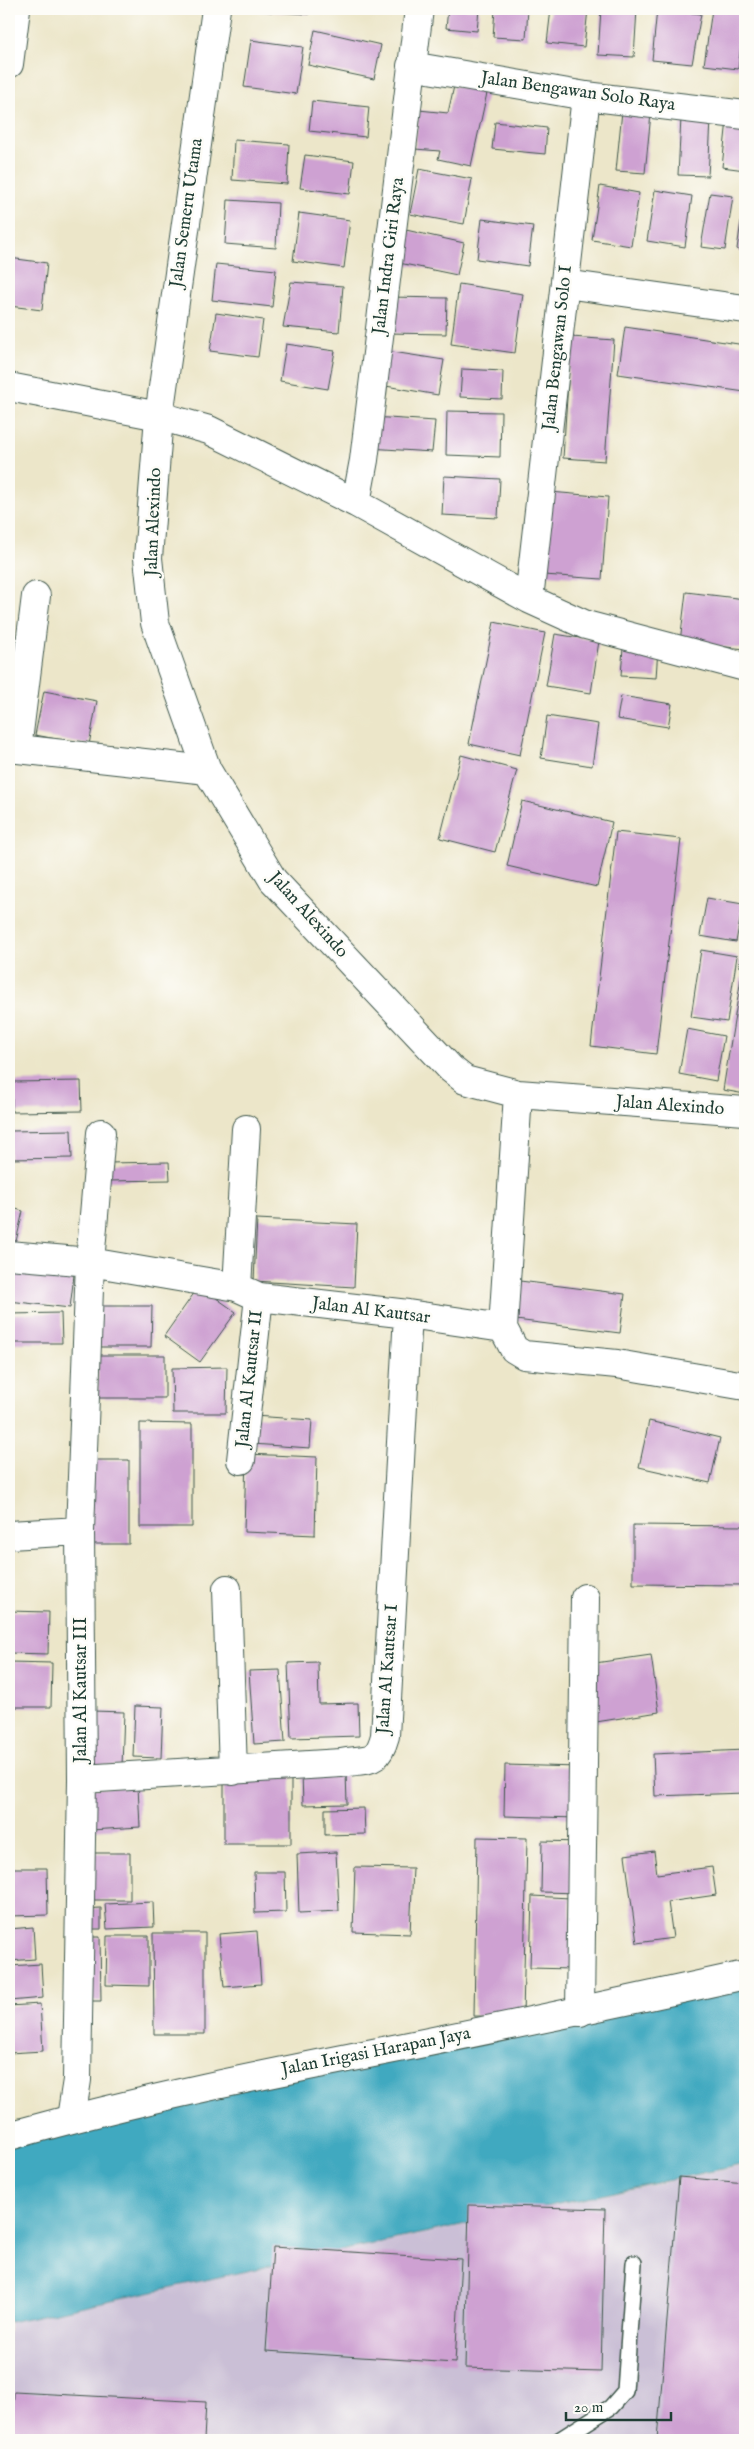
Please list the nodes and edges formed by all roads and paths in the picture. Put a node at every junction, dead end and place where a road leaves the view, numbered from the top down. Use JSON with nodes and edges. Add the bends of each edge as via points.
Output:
{"nodes":[{"id":1,"x":216,"y":9,"type":"edge"},
{"id":2,"x":419,"y":9,"type":"edge"},
{"id":3,"x":13,"y":15,"type":"edge"},
{"id":4,"x":9,"y":64,"type":"edge"},
{"id":5,"x":411,"y":66,"type":"junction"},
{"id":6,"x":586,"y":96,"type":"junction"},
{"id":7,"x":745,"y":115,"type":"edge"},
{"id":8,"x":565,"y":284,"type":"junction"},
{"id":9,"x":745,"y":309,"type":"edge"},
{"id":10,"x":9,"y":387,"type":"edge"},
{"id":11,"x":159,"y":416,"type":"junction"},
{"id":12,"x":356,"y":503,"type":"junction"},
{"id":13,"x":36,"y":596,"type":"dead end"},
{"id":14,"x":529,"y":599,"type":"junction"},
{"id":15,"x":745,"y":667,"type":"edge"},
{"id":16,"x":13,"y":748,"type":"edge"},
{"id":17,"x":206,"y":770,"type":"junction"},
{"id":18,"x":518,"y":1094,"type":"junction"},
{"id":19,"x":745,"y":1111,"type":"edge"},
{"id":20,"x":246,"y":1129,"type":"dead end"},
{"id":21,"x":101,"y":1133,"type":"dead end"},
{"id":22,"x":9,"y":1255,"type":"edge"},
{"id":23,"x":90,"y":1262,"type":"junction"},
{"id":24,"x":248,"y":1292,"type":"junction"},
{"id":25,"x":408,"y":1314,"type":"junction"},
{"id":26,"x":503,"y":1328,"type":"junction"},
{"id":27,"x":745,"y":1386,"type":"edge"},
{"id":28,"x":241,"y":1460,"type":"dead end"},
{"id":29,"x":80,"y":1532,"type":"junction"},
{"id":30,"x":9,"y":1535,"type":"edge"},
{"id":31,"x":227,"y":1589,"type":"dead end"},
{"id":32,"x":585,"y":1598,"type":"dead end"},
{"id":33,"x":233,"y":1771,"type":"junction"},
{"id":34,"x":82,"y":1779,"type":"junction"},
{"id":35,"x":745,"y":1974,"type":"edge"},
{"id":36,"x":580,"y":2012,"type":"junction"},
{"id":37,"x":71,"y":2118,"type":"junction"},
{"id":38,"x":9,"y":2136,"type":"edge"},
{"id":39,"x":634,"y":2263,"type":"dead end"},
{"id":40,"x":559,"y":2440,"type":"edge"}],
"edges":[{"from":1,"to":11,"type":"street","name":"Jalan Semeru Utama"},
{"from":2,"to":5,"type":"street","name":"Jalan Indra Giri Raya"},
{"from":3,"to":4,"type":"street"},
{"from":5,"to":6,"type":"street","name":"Jalan Bengawan Solo Raya"},
{"from":5,"to":12,"type":"street","name":"Jalan Indra Giri Raya","via":[[364,460]]},
{"from":6,"to":7,"type":"street","name":"Jalan Bengawan Solo Raya"},
{"from":6,"to":8,"type":"street","name":"Jalan Bengawan Solo I"},
{"from":8,"to":9,"type":"street"},
{"from":8,"to":14,"type":"street","name":"Jalan Bengawan Solo I"},
{"from":10,"to":11,"type":"street"},
{"from":11,"to":12,"type":"street","via":[[209,430]]},
{"from":11,"to":17,"type":"street","name":"Jalan Alexindo","via":[[148,558],[155,623]]},
{"from":12,"to":14,"type":"street"},
{"from":13,"to":16,"type":"street"},
{"from":14,"to":15,"type":"street","via":[[586,625]]},
{"from":16,"to":17,"type":"street"},
{"from":17,"to":18,"type":"street","name":"Jalan Alexindo","via":[[273,880],[451,1069],[465,1080]]},
{"from":18,"to":19,"type":"street","name":"Jalan Alexindo"},
{"from":18,"to":26,"type":"street"},
{"from":20,"to":24,"type":"street","name":"Jalan Al Kautsar II"},
{"from":21,"to":23,"type":"street","name":"Jalan Al Kautsar III"},
{"from":22,"to":23,"type":"street","name":"Jalan Al Kautsar"},
{"from":23,"to":24,"type":"street","name":"Jalan Al Kautsar"},
{"from":23,"to":29,"type":"street","name":"Jalan Al Kautsar III"},
{"from":24,"to":25,"type":"street","name":"Jalan Al Kautsar"},
{"from":24,"to":28,"type":"street","name":"Jalan Al Kautsar II"},
{"from":25,"to":26,"type":"street","name":"Jalan Al Kautsar"},
{"from":25,"to":33,"type":"street","name":"Jalan Al Kautsar I","via":[[385,1736],[380,1752],[372,1758],[341,1763]]},
{"from":26,"to":27,"type":"street","via":[[514,1348],[524,1355],[617,1364]]},
{"from":29,"to":30,"type":"street"},
{"from":29,"to":34,"type":"street","name":"Jalan Al Kautsar III"},
{"from":31,"to":33,"type":"street"},
{"from":32,"to":36,"type":"street"},
{"from":33,"to":34,"type":"street","name":"Jalan Al Kautsar I"},
{"from":34,"to":37,"type":"street","name":"Jalan Al Kautsar III","via":[[77,2080]]},
{"from":35,"to":36,"type":"street","name":"Jalan Irigasi Harapan Jaya"},
{"from":36,"to":37,"type":"street","name":"Jalan Irigasi Harapan Jaya","via":[[226,2082]]},
{"from":37,"to":38,"type":"street","name":"Jalan Irigasi Harapan Jaya"},
{"from":39,"to":40,"type":"lane","via":[[625,2391],[611,2407]]}]}
